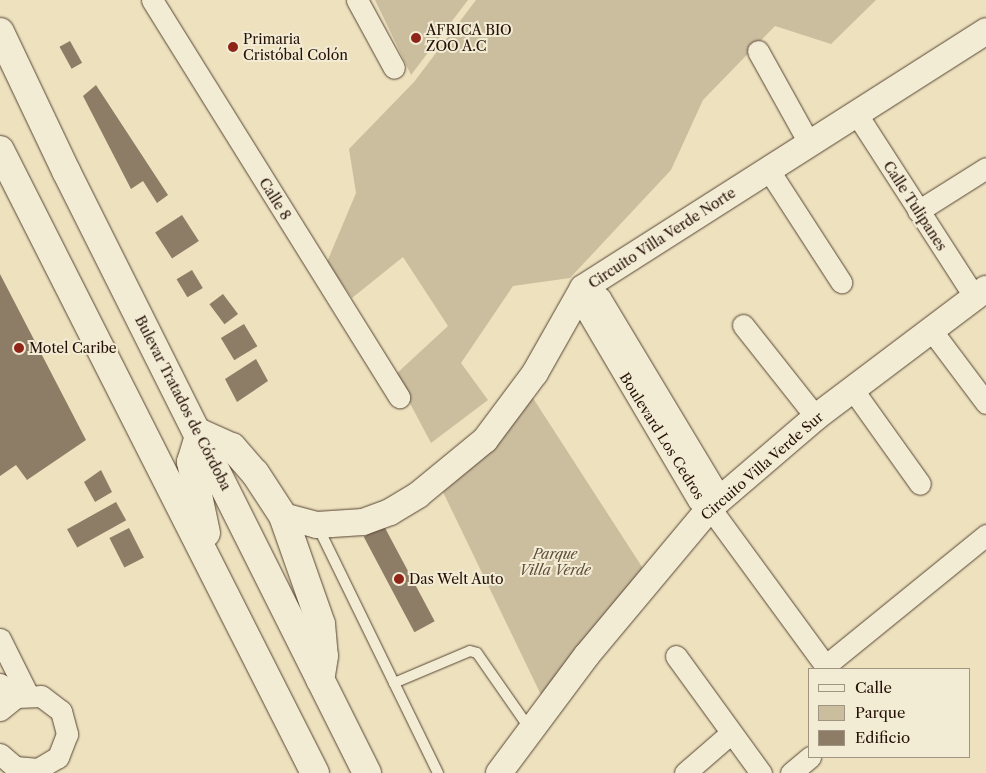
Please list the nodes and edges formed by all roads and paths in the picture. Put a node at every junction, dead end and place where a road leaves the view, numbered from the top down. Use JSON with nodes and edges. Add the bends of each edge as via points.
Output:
{"nodes":[{"id":1,"x":152,"y":0,"type":"edge"},
{"id":2,"x":357,"y":0,"type":"edge"},
{"id":3,"x":986,"y":31,"type":"edge"},
{"id":4,"x":0,"y":32,"type":"edge"},
{"id":5,"x":758,"y":51,"type":"dead end"},
{"id":6,"x":394,"y":68,"type":"dead end"},
{"id":7,"x":856,"y":113,"type":"junction"},
{"id":8,"x":809,"y":143,"type":"junction"},
{"id":9,"x":0,"y":150,"type":"edge"},
{"id":10,"x":986,"y":168,"type":"edge"},
{"id":11,"x":768,"y":169,"type":"junction"},
{"id":12,"x":918,"y":211,"type":"junction"},
{"id":13,"x":841,"y":282,"type":"dead end"},
{"id":14,"x":583,"y":288,"type":"junction"},
{"id":15,"x":981,"y":294,"type":"edge"},
{"id":16,"x":743,"y":325,"type":"dead end"},
{"id":17,"x":932,"y":331,"type":"junction"},
{"id":18,"x":853,"y":390,"type":"junction"},
{"id":19,"x":399,"y":398,"type":"dead end"},
{"id":20,"x":986,"y":403,"type":"edge"},
{"id":21,"x":816,"y":417,"type":"junction"},
{"id":22,"x":200,"y":433,"type":"junction"},
{"id":23,"x":920,"y":484,"type":"dead end"},
{"id":24,"x":710,"y":508,"type":"junction"},
{"id":25,"x":283,"y":516,"type":"junction"},
{"id":26,"x":317,"y":525,"type":"junction"},
{"id":27,"x":986,"y":536,"type":"edge"},
{"id":28,"x":216,"y":576,"type":"junction"},
{"id":29,"x":0,"y":639,"type":"edge"},
{"id":30,"x":676,"y":656,"type":"dead end"},
{"id":31,"x":827,"y":668,"type":"edge"},
{"id":32,"x":320,"y":680,"type":"junction"},
{"id":33,"x":394,"y":683,"type":"junction"},
{"id":34,"x":9,"y":698,"type":"edge"},
{"id":35,"x":531,"y":730,"type":"junction"},
{"id":36,"x":731,"y":733,"type":"junction"},
{"id":37,"x":0,"y":754,"type":"edge"},
{"id":38,"x":809,"y":758,"type":"edge"},
{"id":39,"x":50,"y":768,"type":"edge"},
{"id":40,"x":314,"y":773,"type":"edge"},
{"id":41,"x":368,"y":773,"type":"edge"},
{"id":42,"x":438,"y":773,"type":"edge"},
{"id":43,"x":499,"y":773,"type":"edge"},
{"id":44,"x":685,"y":773,"type":"edge"},
{"id":45,"x":761,"y":773,"type":"edge"},
{"id":46,"x":791,"y":773,"type":"edge"}],
"edges":[{"from":1,"to":19,"type":"street","name":"Calle 8"},
{"from":2,"to":6,"type":"street"},
{"from":3,"to":7,"type":"street","name":"Circuito Villa Verde Norte"},
{"from":4,"to":22,"type":"main road","name":"Bulevar Tratados de Córdoba","via":[[66,172]]},
{"from":5,"to":8,"type":"street"},
{"from":7,"to":8,"type":"street","name":"Circuito Villa Verde Norte"},
{"from":7,"to":12,"type":"street","name":"Calle Tulipanes"},
{"from":8,"to":11,"type":"street","name":"Circuito Villa Verde Norte"},
{"from":9,"to":28,"type":"main road"},
{"from":10,"to":12,"type":"street"},
{"from":11,"to":13,"type":"street"},
{"from":11,"to":14,"type":"street","name":"Circuito Villa Verde Norte"},
{"from":12,"to":15,"type":"street","name":"Calle Tulipanes"},
{"from":14,"to":24,"type":"street","name":"Boulevard Los Cedros","via":[[586,310],[698,500]]},
{"from":14,"to":26,"type":"street","name":"Circuito Villa Verde Norte","via":[[534,373],[485,440],[418,495],[390,512],[362,522]]},
{"from":15,"to":17,"type":"street","name":"Circuito Villa Verde Sur"},
{"from":16,"to":21,"type":"street"},
{"from":17,"to":18,"type":"street","name":"Circuito Villa Verde Sur"},
{"from":17,"to":20,"type":"street"},
{"from":18,"to":21,"type":"street","name":"Circuito Villa Verde Sur"},
{"from":18,"to":23,"type":"street"},
{"from":21,"to":24,"type":"street","name":"Circuito Villa Verde Sur"},
{"from":22,"to":25,"type":"main road","via":[[232,447],[255,473]]},
{"from":22,"to":28,"type":"main road","via":[[191,462]]},
{"from":22,"to":32,"type":"main road","name":"Bulevar Tratados de Córdoba"},
{"from":24,"to":31,"type":"street","name":"Boulevard Los Cedros"},
{"from":24,"to":35,"type":"street","name":"Circuito Villa Verde Sur","via":[[587,655]]},
{"from":25,"to":26,"type":"street","name":"Circuito Villa Verde Norte"},
{"from":25,"to":32,"type":"main road","via":[[321,624],[324,656]]},
{"from":26,"to":33,"type":"lane"},
{"from":27,"to":31,"type":"street"},
{"from":28,"to":40,"type":"main road"},
{"from":29,"to":34,"type":"street"},
{"from":30,"to":36,"type":"street"},
{"from":32,"to":41,"type":"main road","name":"Bulevar Tratados de Córdoba"},
{"from":33,"to":35,"type":"lane","via":[[470,651],[477,653]]},
{"from":33,"to":42,"type":"lane"},
{"from":34,"to":39,"type":"street","via":[[52,702],[66,722],[64,746]]},
{"from":35,"to":43,"type":"street","name":"Circuito Villa Verde Sur"},
{"from":36,"to":44,"type":"street"},
{"from":36,"to":45,"type":"street"},
{"from":37,"to":39,"type":"street","via":[[14,767],[26,770]]},
{"from":38,"to":46,"type":"street"}]}
